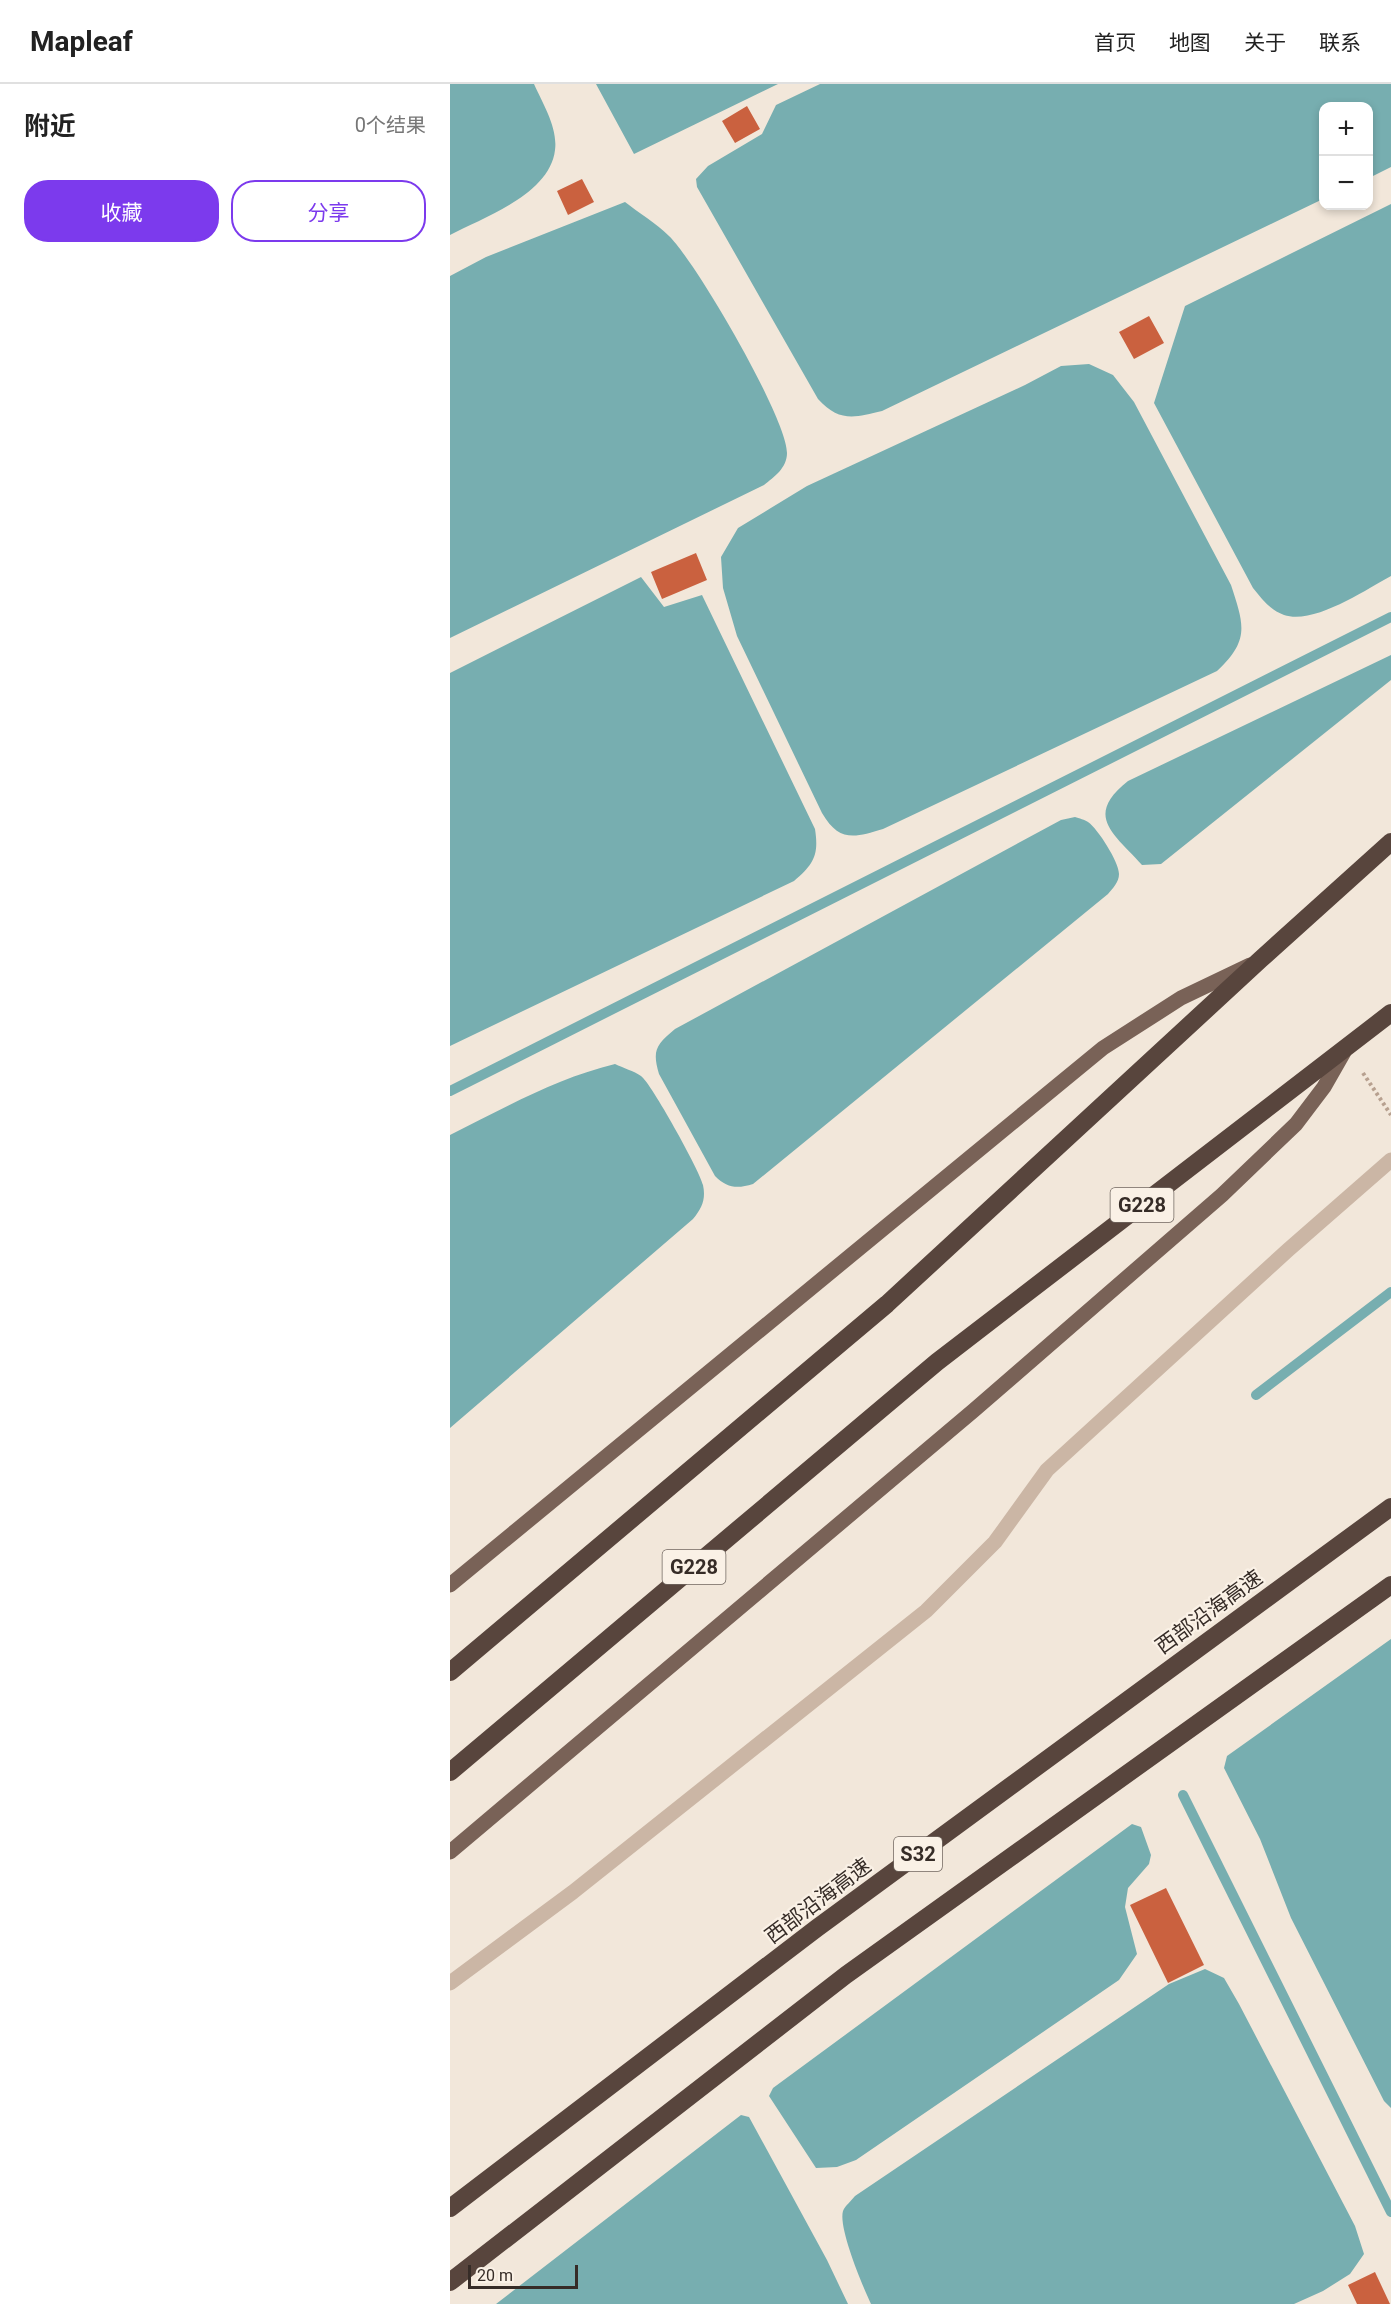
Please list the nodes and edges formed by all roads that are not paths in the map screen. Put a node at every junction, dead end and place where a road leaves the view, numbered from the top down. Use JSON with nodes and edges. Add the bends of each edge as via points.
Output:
{"nodes":[{"id":1,"x":1391,"y":842,"type":"edge"},
{"id":2,"x":1261,"y":959,"type":"junction"},
{"id":3,"x":1391,"y":1013,"type":"edge"},
{"id":4,"x":1346,"y":1047,"type":"junction"},
{"id":5,"x":1391,"y":1160,"type":"edge"},
{"id":6,"x":1391,"y":1507,"type":"edge"},
{"id":7,"x":450,"y":1585,"type":"edge"},
{"id":8,"x":1391,"y":1585,"type":"edge"},
{"id":9,"x":450,"y":1672,"type":"edge"},
{"id":10,"x":450,"y":1772,"type":"edge"},
{"id":11,"x":450,"y":1852,"type":"edge"},
{"id":12,"x":450,"y":1983,"type":"edge"},
{"id":13,"x":450,"y":2208,"type":"edge"},
{"id":14,"x":450,"y":2282,"type":"edge"}],
"edges":[{"from":1,"to":2,"type":"highway"},
{"from":2,"to":7,"type":"main road","via":[[1180,998],[1103,1048]]},
{"from":2,"to":9,"type":"highway","via":[[886,1304]]},
{"from":3,"to":4,"type":"highway","number":"G228"},
{"from":4,"to":10,"type":"highway","number":"G228","via":[[937,1362]]},
{"from":4,"to":11,"type":"main road","via":[[1296,1124],[1222,1195],[973,1411]]},
{"from":5,"to":12,"type":"lane","via":[[1047,1470],[995,1542],[926,1611],[573,1892]]},
{"from":6,"to":13,"type":"highway","name":"西部沿海高速","number":"S32","via":[[818,1928]]},
{"from":8,"to":14,"type":"highway","number":"S32","via":[[846,1975]]}]}
